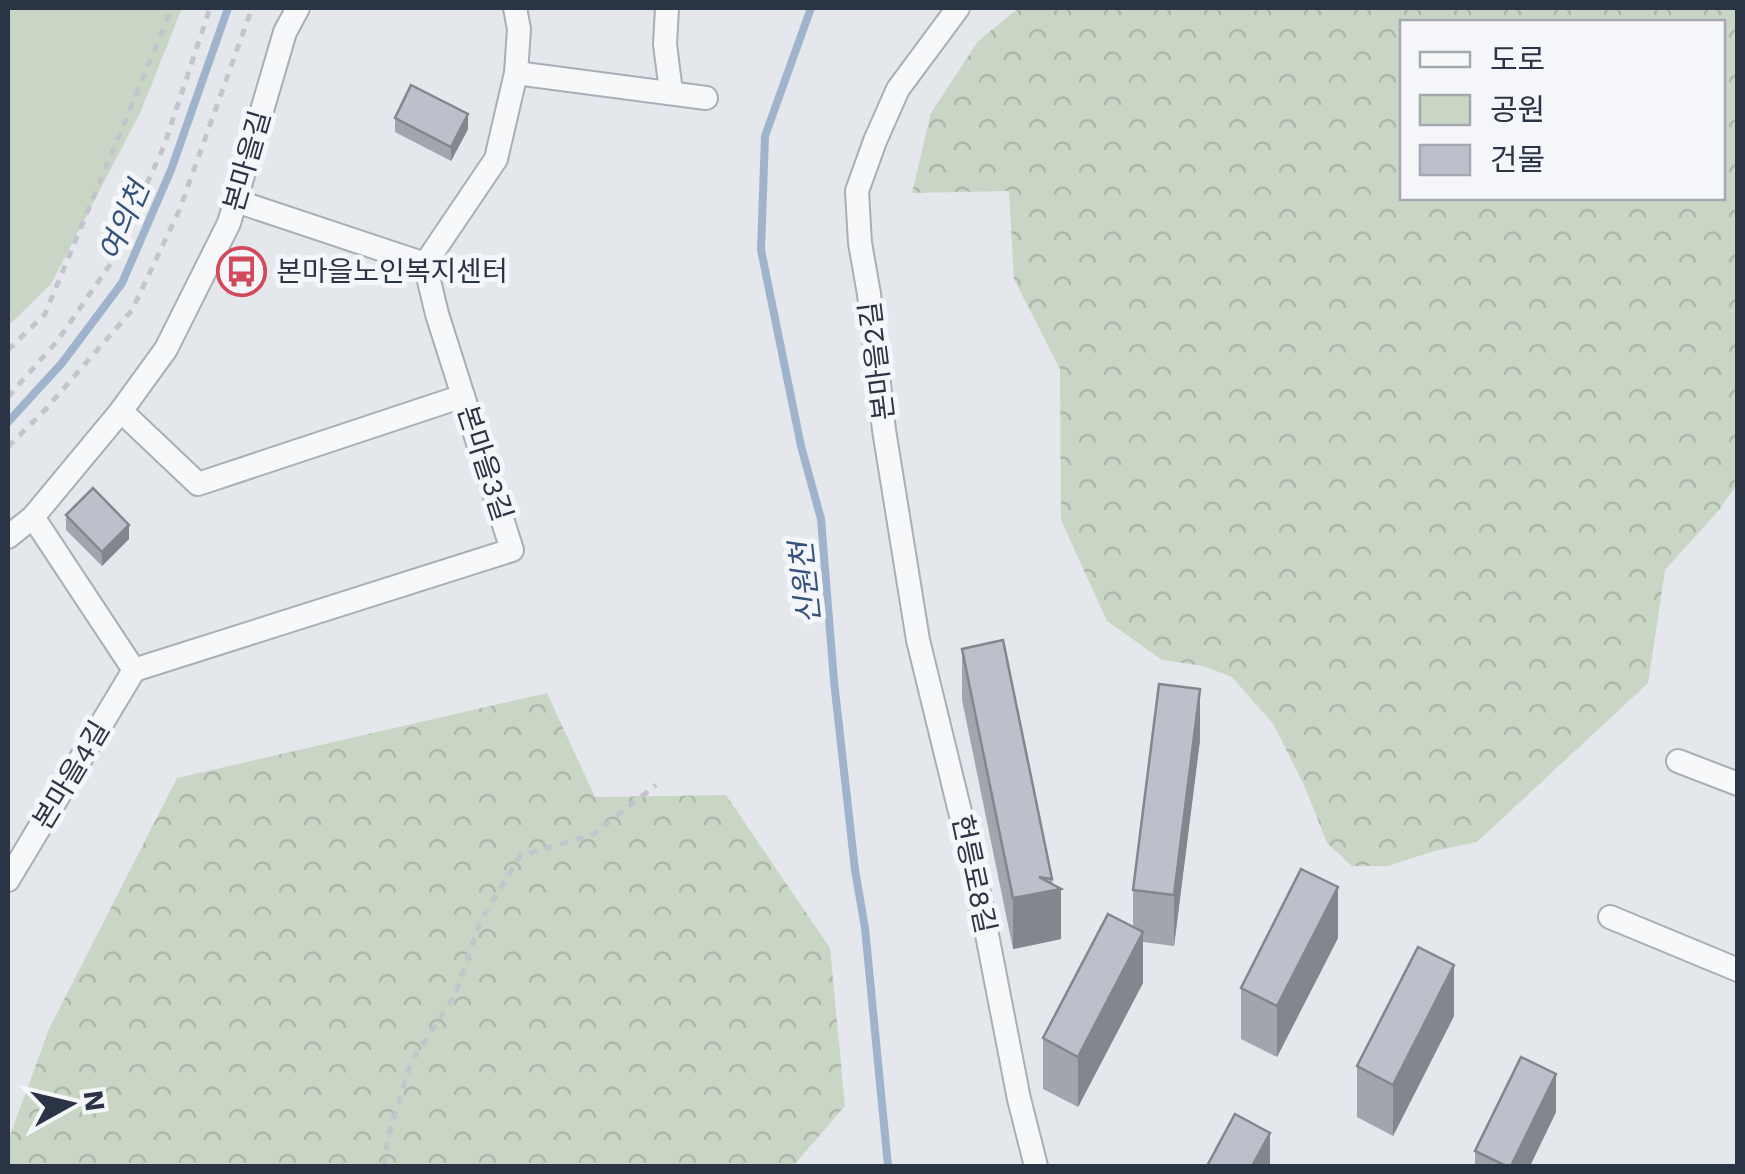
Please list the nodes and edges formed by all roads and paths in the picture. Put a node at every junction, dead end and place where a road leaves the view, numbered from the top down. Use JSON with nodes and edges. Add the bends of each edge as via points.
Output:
{"nodes":[{"id":1,"x":172,"y":8,"type":"edge"},
{"id":2,"x":210,"y":8,"type":"edge"},
{"id":3,"x":252,"y":8,"type":"edge"},
{"id":4,"x":298,"y":8,"type":"edge"},
{"id":5,"x":514,"y":8,"type":"edge"},
{"id":6,"x":667,"y":8,"type":"edge"},
{"id":7,"x":958,"y":8,"type":"edge"},
{"id":8,"x":516,"y":73,"type":"junction"},
{"id":9,"x":671,"y":92,"type":"junction"},
{"id":10,"x":706,"y":98,"type":"dead end"},
{"id":11,"x":241,"y":203,"type":"junction"},
{"id":12,"x":425,"y":264,"type":"junction"},
{"id":13,"x":8,"y":350,"type":"edge"},
{"id":14,"x":463,"y":396,"type":"junction"},
{"id":15,"x":8,"y":397,"type":"edge"},
{"id":16,"x":121,"y":411,"type":"junction"},
{"id":17,"x":8,"y":447,"type":"edge"},
{"id":18,"x":32,"y":517,"type":"junction"},
{"id":19,"x":8,"y":537,"type":"edge"},
{"id":20,"x":910,"y":583,"type":"joint"},
{"id":21,"x":134,"y":670,"type":"junction"},
{"id":22,"x":1678,"y":761,"type":"dead end"},
{"id":23,"x":1738,"y":784,"type":"edge"},
{"id":24,"x":656,"y":785,"type":"dead end"},
{"id":25,"x":8,"y":880,"type":"edge"},
{"id":26,"x":1610,"y":917,"type":"dead end"},
{"id":27,"x":1738,"y":970,"type":"edge"},
{"id":28,"x":384,"y":1166,"type":"edge"},
{"id":29,"x":1036,"y":1166,"type":"edge"}],
"edges":[{"from":1,"to":13,"type":"path","via":[[45,314]]},
{"from":2,"to":15,"type":"path","via":[[164,146],[111,263]]},
{"from":3,"to":17,"type":"path","via":[[179,211],[132,310]]},
{"from":4,"to":11,"type":"street","name":"본마을길"},
{"from":5,"to":8,"type":"street"},
{"from":6,"to":9,"type":"street"},
{"from":7,"to":20,"type":"street","name":"본마을2길","via":[[898,89],[858,191],[884,430]]},
{"from":8,"to":9,"type":"street"},
{"from":8,"to":12,"type":"street","via":[[496,160]]},
{"from":9,"to":10,"type":"street"},
{"from":11,"to":12,"type":"street"},
{"from":11,"to":16,"type":"street","name":"본마을길","via":[[166,349]]},
{"from":12,"to":14,"type":"street","name":"본마을3길"},
{"from":14,"to":16,"type":"street","via":[[198,484]]},
{"from":14,"to":21,"type":"street","name":"본마을3길","via":[[512,550]]},
{"from":16,"to":18,"type":"street","name":"본마을길"},
{"from":18,"to":19,"type":"street","name":"본마을길"},
{"from":18,"to":21,"type":"street"},
{"from":20,"to":29,"type":"street","name":"헌릉로8길"},
{"from":21,"to":25,"type":"street","name":"본마을4길"},
{"from":22,"to":23,"type":"street"},
{"from":24,"to":28,"type":"path","via":[[594,834],[520,856],[480,922],[455,994],[411,1062]]},
{"from":26,"to":27,"type":"street"}]}
